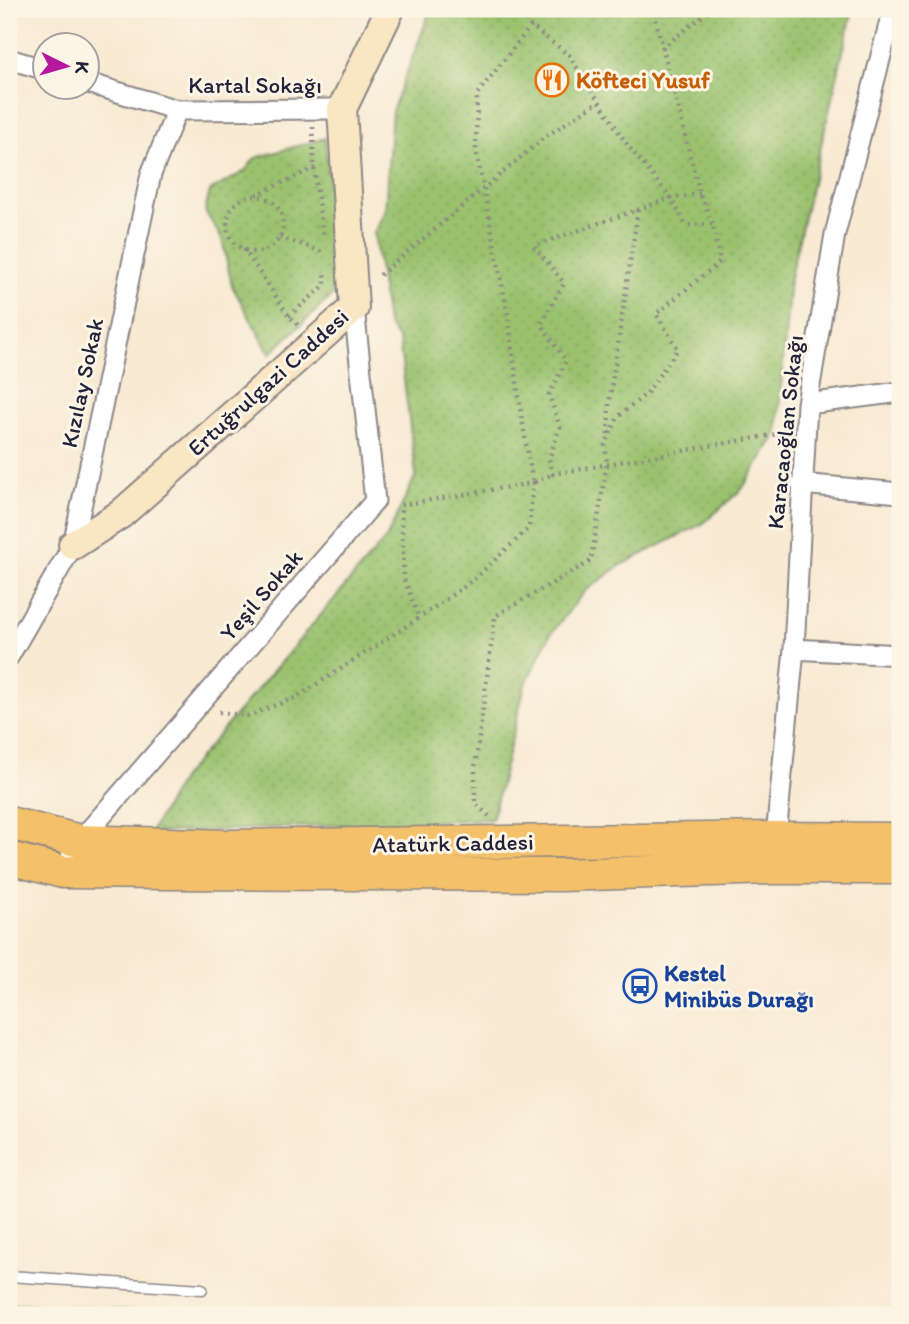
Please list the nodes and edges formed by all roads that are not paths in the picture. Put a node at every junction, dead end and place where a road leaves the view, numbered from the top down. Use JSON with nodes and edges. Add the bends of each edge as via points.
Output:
{"nodes":[{"id":1,"x":390,"y":9,"type":"edge"},
{"id":2,"x":893,"y":9,"type":"edge"},
{"id":3,"x":9,"y":59,"type":"edge"},
{"id":4,"x":32,"y":66,"type":"edge"},
{"id":5,"x":102,"y":87,"type":"edge"},
{"id":6,"x":342,"y":109,"type":"junction"},
{"id":7,"x":177,"y":110,"type":"junction"},
{"id":8,"x":354,"y":308,"type":"junction"},
{"id":9,"x":900,"y":392,"type":"edge"},
{"id":10,"x":807,"y":404,"type":"junction"},
{"id":11,"x":801,"y":484,"type":"junction"},
{"id":12,"x":900,"y":493,"type":"edge"},
{"id":13,"x":73,"y":545,"type":"junction"},
{"id":14,"x":794,"y":649,"type":"junction"},
{"id":15,"x":900,"y":655,"type":"edge"},
{"id":16,"x":9,"y":656,"type":"edge"},
{"id":17,"x":9,"y":823,"type":"edge"},
{"id":18,"x":776,"y":838,"type":"junction"},
{"id":19,"x":900,"y":839,"type":"edge"},
{"id":20,"x":80,"y":841,"type":"junction"},
{"id":21,"x":9,"y":858,"type":"edge"},
{"id":22,"x":900,"y":868,"type":"edge"},
{"id":23,"x":773,"y":869,"type":"junction"},
{"id":24,"x":62,"y":872,"type":"junction"},
{"id":25,"x":9,"y":1276,"type":"edge"},
{"id":26,"x":202,"y":1289,"type":"dead end"}],
"edges":[{"from":1,"to":6,"type":"main road","name":"Ertuğrulgazi Caddesi"},
{"from":2,"to":10,"type":"street","name":"Karacaoğlan Sokağı","via":[[835,234]]},
{"from":3,"to":4,"type":"street"},
{"from":5,"to":7,"type":"street","name":"Kartal Sokağı"},
{"from":6,"to":7,"type":"street","name":"Kartal Sokağı"},
{"from":6,"to":8,"type":"main road","name":"Ertuğrulgazi Caddesi","via":[[338,256]]},
{"from":7,"to":13,"type":"street","name":"Kızılay Sokak","via":[[151,174]]},
{"from":8,"to":13,"type":"main road","name":"Ertuğrulgazi Caddesi","via":[[121,514]]},
{"from":8,"to":20,"type":"street","name":"Yeşil Sokak","via":[[375,501]]},
{"from":9,"to":10,"type":"street"},
{"from":10,"to":11,"type":"street","name":"Karacaoğlan Sokağı"},
{"from":11,"to":12,"type":"street"},
{"from":11,"to":14,"type":"street","name":"Karacaoğlan Sokağı"},
{"from":13,"to":16,"type":"street","name":"Kızılay Sokak"},
{"from":14,"to":15,"type":"street"},
{"from":14,"to":18,"type":"street","name":"Karacaoğlan Sokağı"},
{"from":17,"to":20,"type":"main road","name":"Atatürk Caddesi"},
{"from":18,"to":19,"type":"main road","name":"Atatürk Caddesi"},
{"from":18,"to":20,"type":"main road","name":"Atatürk Caddesi","via":[[227,846]]},
{"from":18,"to":23,"type":"street","name":"Karacaoğlan Sokağı"},
{"from":20,"to":24,"type":"street","name":"Yeşil Sokak"},
{"from":21,"to":24,"type":"main road","name":"Atatürk Caddesi"},
{"from":22,"to":23,"type":"main road","name":"Atatürk Caddesi"},
{"from":23,"to":24,"type":"main road","name":"Atatürk Caddesi","via":[[561,875]]},
{"from":25,"to":26,"type":"lane"}]}
